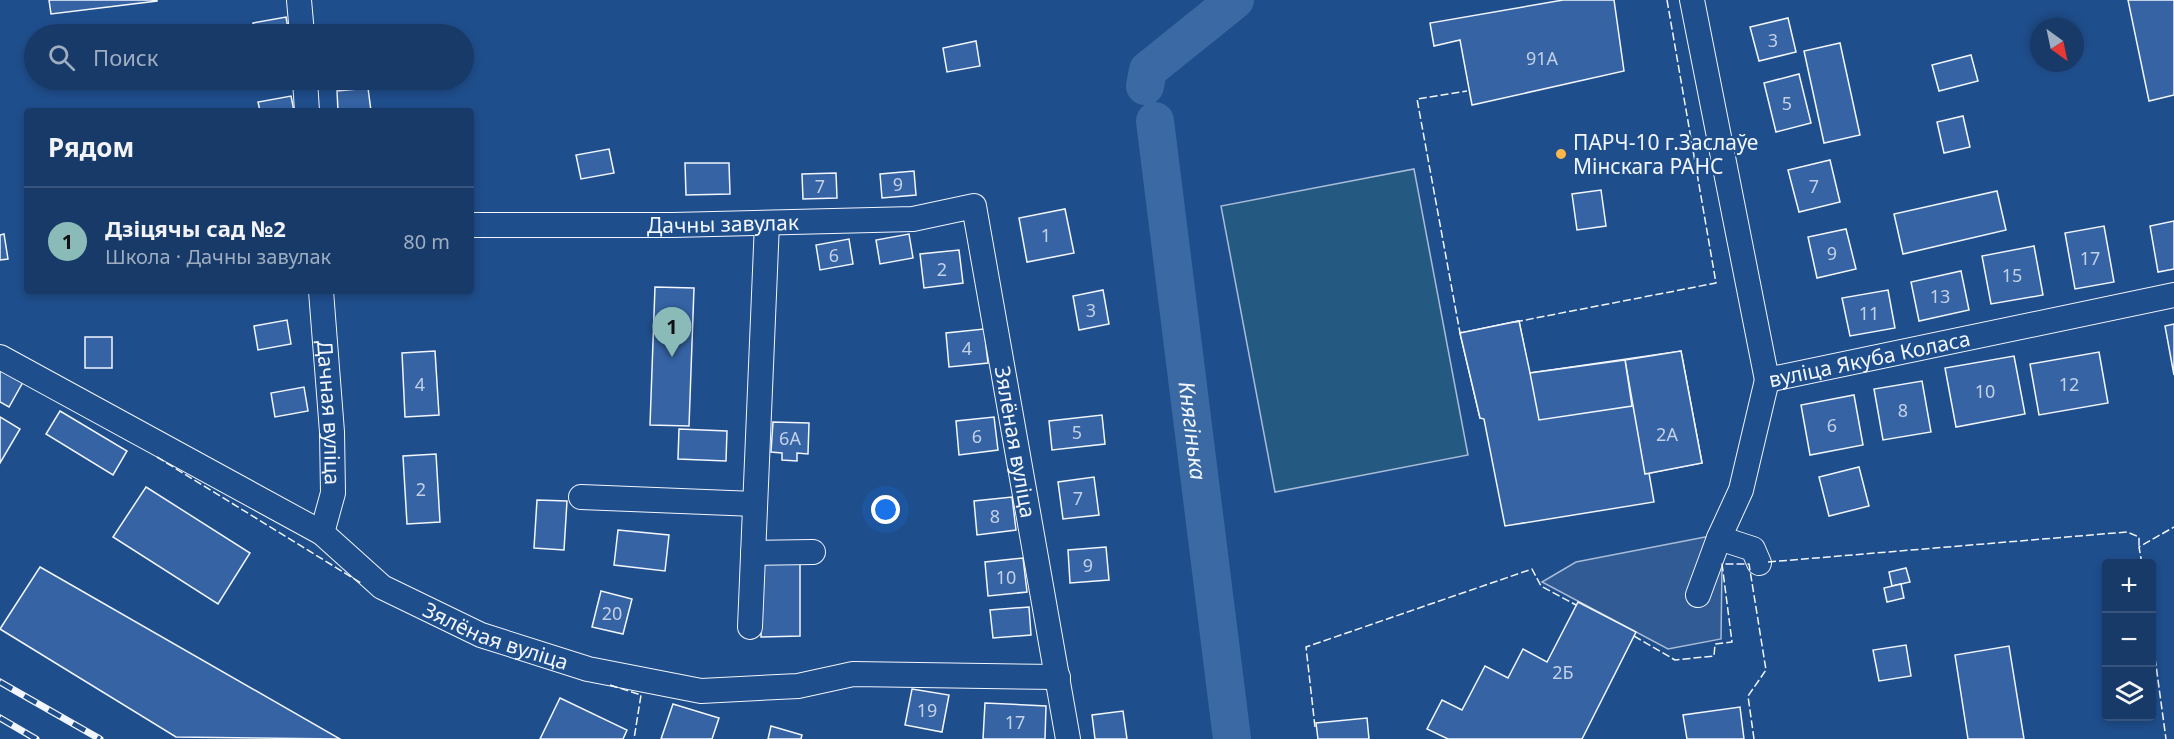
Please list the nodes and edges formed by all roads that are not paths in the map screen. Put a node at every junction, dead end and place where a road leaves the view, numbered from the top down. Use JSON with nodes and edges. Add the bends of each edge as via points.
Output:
{"nodes":[{"id":1,"x":299,"y":0,"type":"edge"},
{"id":2,"x":1692,"y":0,"type":"edge"},
{"id":3,"x":301,"y":24,"type":"edge"},
{"id":4,"x":306,"y":90,"type":"edge"},
{"id":5,"x":307,"y":108,"type":"edge"},
{"id":6,"x":974,"y":206,"type":"joint"},
{"id":7,"x":767,"y":223,"type":"junction"},
{"id":8,"x":474,"y":225,"type":"edge"},
{"id":9,"x":321,"y":294,"type":"edge"},
{"id":10,"x":2174,"y":295,"type":"edge"},
{"id":11,"x":0,"y":357,"type":"edge"},
{"id":12,"x":1767,"y":380,"type":"junction"},
{"id":13,"x":581,"y":497,"type":"dead end"},
{"id":14,"x":755,"y":504,"type":"junction"},
{"id":15,"x":322,"y":533,"type":"junction"},
{"id":16,"x":1719,"y":538,"type":"junction"},
{"id":17,"x":813,"y":552,"type":"dead end"},
{"id":18,"x":753,"y":553,"type":"junction"},
{"id":19,"x":1759,"y":563,"type":"dead end"},
{"id":20,"x":1698,"y":595,"type":"dead end"},
{"id":21,"x":750,"y":627,"type":"dead end"},
{"id":22,"x":1058,"y":677,"type":"junction"},
{"id":23,"x":1068,"y":739,"type":"edge"}],
"edges":[{"from":1,"to":3,"type":"street"},
{"from":2,"to":12,"type":"street","name":"вуліца Якуба Коласа"},
{"from":4,"to":5,"type":"street"},
{"from":6,"to":7,"type":"street","name":"Дачны завулак","via":[[913,219]]},
{"from":6,"to":22,"type":"street","name":"Зялёная вуліца"},
{"from":7,"to":8,"type":"street","name":"Дачны завулак"},
{"from":7,"to":14,"type":"street"},
{"from":9,"to":15,"type":"street","name":"Дачная вуліца","via":[[333,493]]},
{"from":10,"to":12,"type":"street","name":"вуліца Якуба Коласа"},
{"from":11,"to":15,"type":"street","name":"Зялёная вуліца"},
{"from":12,"to":16,"type":"street","via":[[1741,490]]},
{"from":13,"to":14,"type":"street"},
{"from":14,"to":18,"type":"street"},
{"from":15,"to":22,"type":"street","name":"Зялёная вуліца","via":[[382,587],[481,635],[588,669],[701,691],[798,686],[853,674]]},
{"from":16,"to":19,"type":"street","via":[[1753,549]]},
{"from":16,"to":20,"type":"street"},
{"from":17,"to":18,"type":"street"},
{"from":18,"to":21,"type":"street"},
{"from":22,"to":23,"type":"street","name":"Зялёная вуліца"}]}
